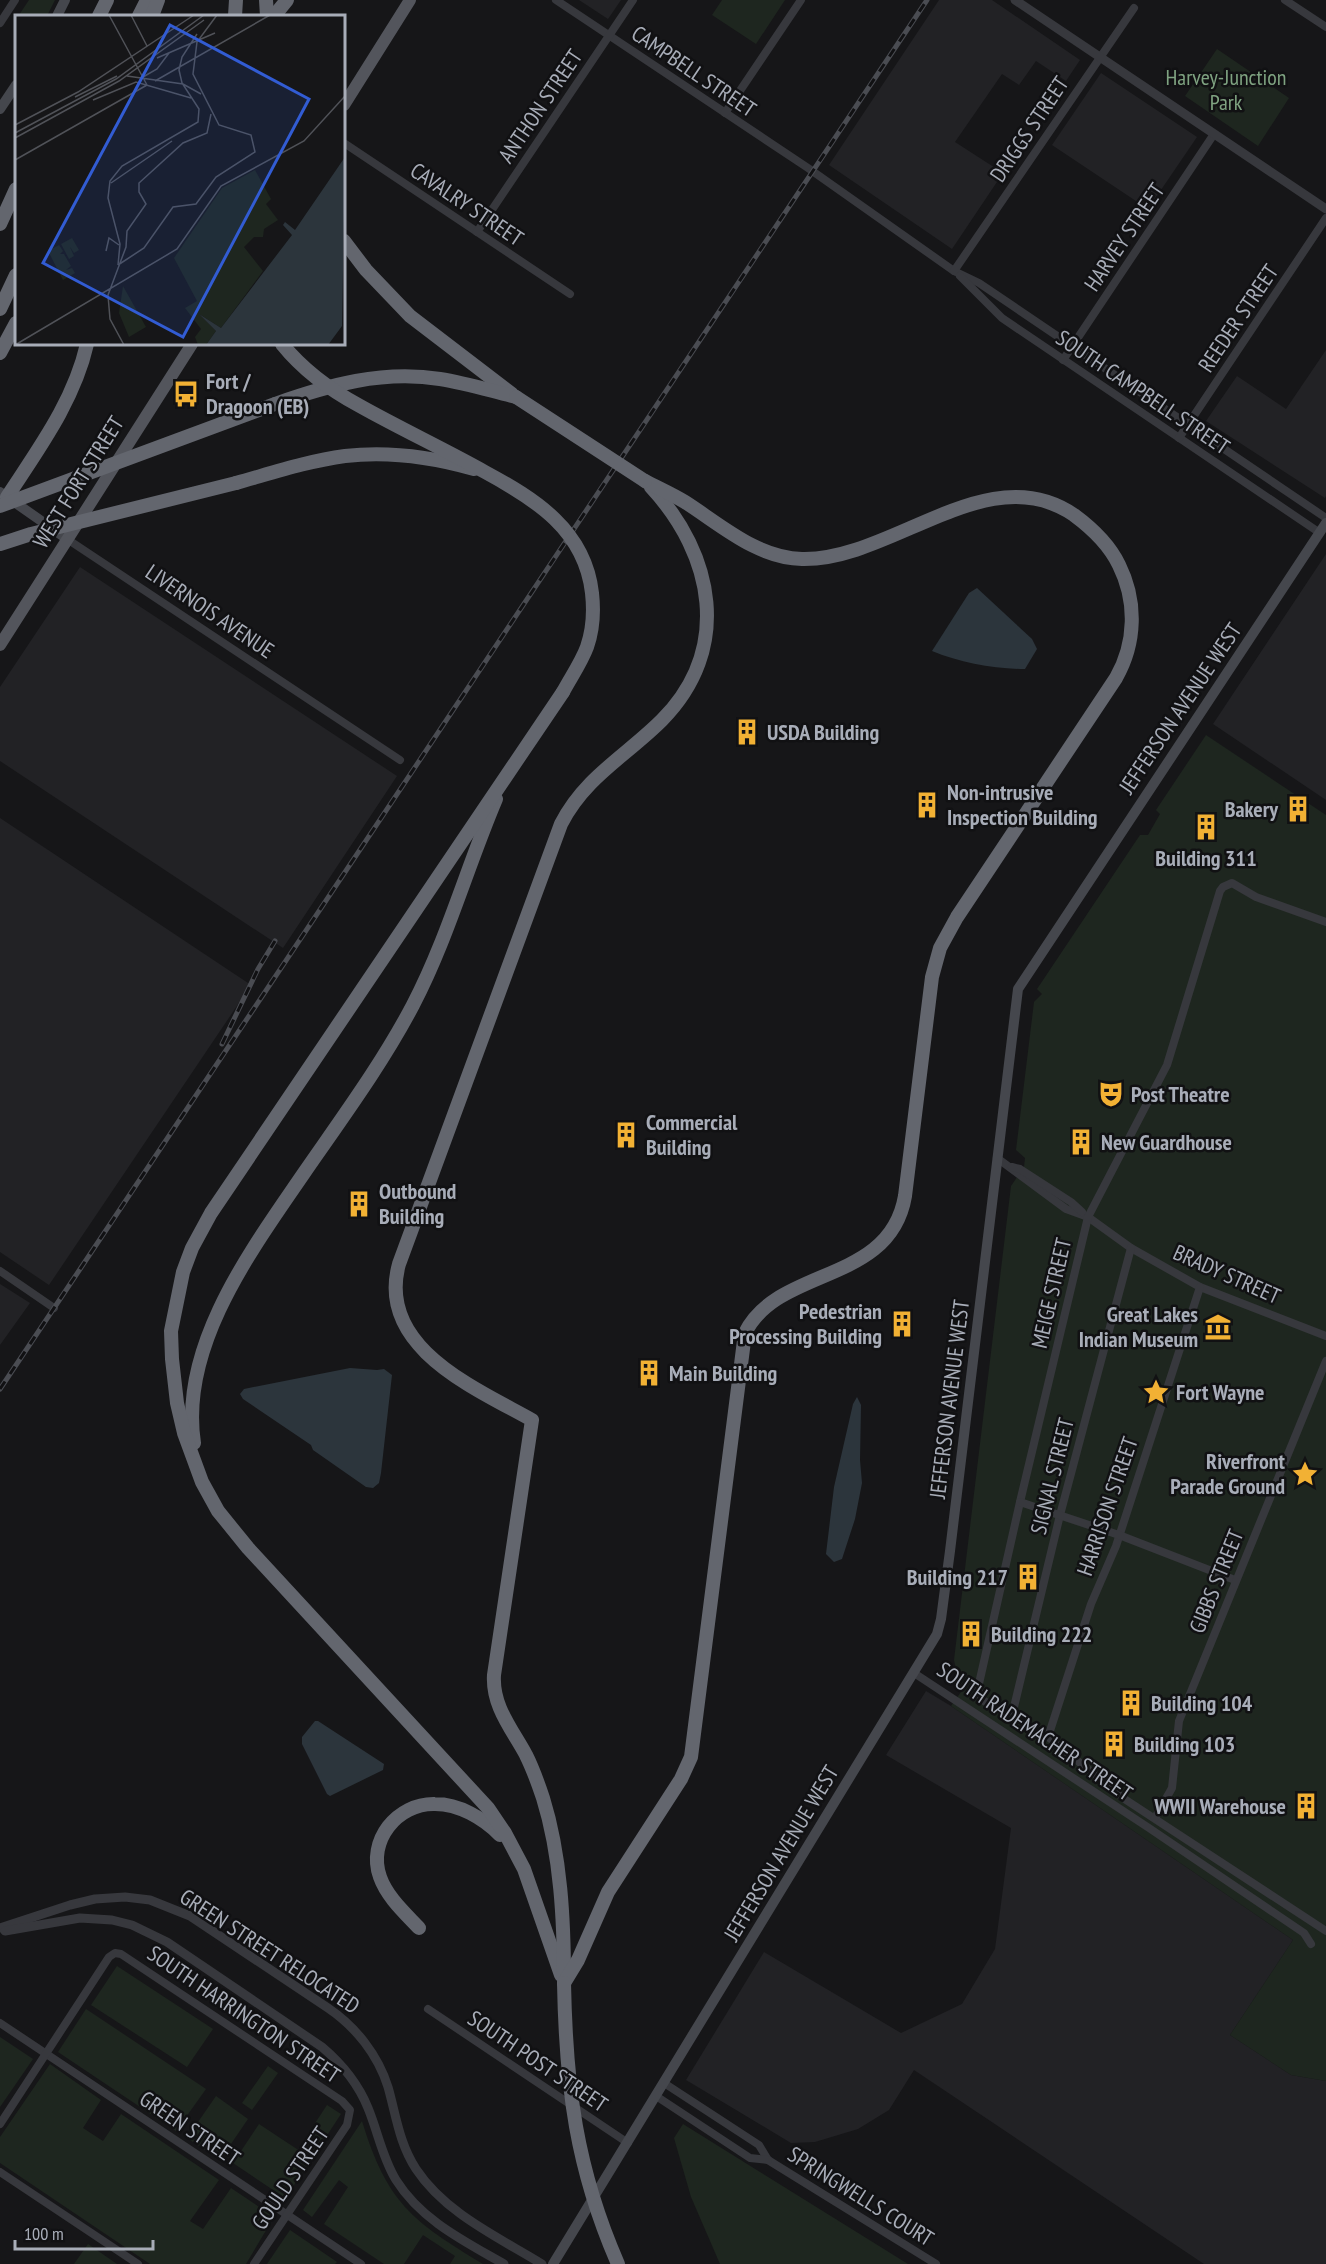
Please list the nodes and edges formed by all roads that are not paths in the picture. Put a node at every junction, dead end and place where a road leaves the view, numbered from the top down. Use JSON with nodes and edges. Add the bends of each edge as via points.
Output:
{"nodes":[{"id":1,"x":15,"y":0,"type":"edge"},
{"id":2,"x":65,"y":0,"type":"edge"},
{"id":3,"x":107,"y":0,"type":"edge"},
{"id":4,"x":147,"y":0,"type":"edge"},
{"id":5,"x":158,"y":0,"type":"edge"},
{"id":6,"x":236,"y":0,"type":"edge"},
{"id":7,"x":266,"y":0,"type":"edge"},
{"id":8,"x":287,"y":0,"type":"edge"},
{"id":9,"x":410,"y":0,"type":"edge"},
{"id":10,"x":556,"y":0,"type":"edge"},
{"id":11,"x":633,"y":0,"type":"edge"},
{"id":12,"x":801,"y":0,"type":"edge"},
{"id":13,"x":1015,"y":0,"type":"edge"},
{"id":14,"x":1285,"y":0,"type":"edge"},
{"id":15,"x":1134,"y":8,"type":"dead end"},
{"id":16,"x":58,"y":15,"type":"edge"},
{"id":17,"x":100,"y":15,"type":"edge"},
{"id":18,"x":140,"y":15,"type":"edge"},
{"id":19,"x":152,"y":15,"type":"edge"},
{"id":20,"x":235,"y":15,"type":"edge"},
{"id":21,"x":267,"y":15,"type":"edge"},
{"id":22,"x":275,"y":15,"type":"edge"},
{"id":23,"x":0,"y":23,"type":"edge"},
{"id":24,"x":1326,"y":27,"type":"edge"},
{"id":25,"x":609,"y":36,"type":"junction"},
{"id":26,"x":1099,"y":56,"type":"junction"},
{"id":27,"x":15,"y":86,"type":"edge"},
{"id":28,"x":345,"y":103,"type":"edge"},
{"id":29,"x":1,"y":106,"type":"edge"},
{"id":30,"x":725,"y":113,"type":"junction"},
{"id":31,"x":1214,"y":134,"type":"junction"},
{"id":32,"x":345,"y":144,"type":"edge"},
{"id":33,"x":813,"y":172,"type":"joint"},
{"id":34,"x":15,"y":191,"type":"edge"},
{"id":35,"x":1326,"y":209,"type":"edge"},
{"id":36,"x":1326,"y":218,"type":"edge"},
{"id":37,"x":0,"y":224,"type":"edge"},
{"id":38,"x":477,"y":232,"type":"junction"},
{"id":39,"x":345,"y":242,"type":"edge"},
{"id":40,"x":954,"y":271,"type":"junction"},
{"id":41,"x":15,"y":277,"type":"edge"},
{"id":42,"x":570,"y":294,"type":"dead end"},
{"id":43,"x":0,"y":309,"type":"edge"},
{"id":44,"x":15,"y":325,"type":"edge"},
{"id":45,"x":87,"y":345,"type":"edge"},
{"id":46,"x":191,"y":345,"type":"edge"},
{"id":47,"x":283,"y":345,"type":"edge"},
{"id":48,"x":1072,"y":347,"type":"junction"},
{"id":49,"x":0,"y":353,"type":"edge"},
{"id":50,"x":1064,"y":360,"type":"junction"},
{"id":51,"x":516,"y":397,"type":"junction"},
{"id":52,"x":1188,"y":424,"type":"junction"},
{"id":53,"x":1179,"y":438,"type":"junction"},
{"id":54,"x":485,"y":472,"type":"junction"},
{"id":55,"x":645,"y":481,"type":"junction"},
{"id":56,"x":2,"y":501,"type":"edge"},
{"id":57,"x":1326,"y":518,"type":"edge"},
{"id":58,"x":1323,"y":528,"type":"edge"},
{"id":59,"x":67,"y":539,"type":"junction"},
{"id":60,"x":0,"y":544,"type":"edge"},
{"id":61,"x":0,"y":645,"type":"edge"},
{"id":62,"x":400,"y":760,"type":"dead end"},
{"id":63,"x":510,"y":767,"type":"junction"},
{"id":64,"x":1326,"y":922,"type":"edge"},
{"id":65,"x":997,"y":1158,"type":"junction"},
{"id":66,"x":1088,"y":1217,"type":"junction"},
{"id":67,"x":1131,"y":1248,"type":"junction"},
{"id":68,"x":0,"y":1271,"type":"edge"},
{"id":69,"x":1200,"y":1287,"type":"junction"},
{"id":70,"x":54,"y":1308,"type":"dead end"},
{"id":71,"x":1326,"y":1336,"type":"edge"},
{"id":72,"x":1326,"y":1361,"type":"edge"},
{"id":73,"x":198,"y":1472,"type":"junction"},
{"id":74,"x":1020,"y":1502,"type":"junction"},
{"id":75,"x":1060,"y":1515,"type":"junction"},
{"id":76,"x":1119,"y":1535,"type":"junction"},
{"id":77,"x":1235,"y":1580,"type":"junction"},
{"id":78,"x":914,"y":1673,"type":"junction"},
{"id":79,"x":1010,"y":1711,"type":"joint"},
{"id":80,"x":1155,"y":1818,"type":"junction"},
{"id":81,"x":515,"y":1851,"type":"junction"},
{"id":82,"x":419,"y":1928,"type":"dead end"},
{"id":83,"x":0,"y":1930,"type":"edge"},
{"id":84,"x":1326,"y":1931,"type":"edge"},
{"id":85,"x":1311,"y":1944,"type":"dead end"},
{"id":86,"x":564,"y":1983,"type":"junction"},
{"id":87,"x":428,"y":2009,"type":"dead end"},
{"id":88,"x":0,"y":2023,"type":"edge"},
{"id":89,"x":47,"y":2054,"type":"junction"},
{"id":90,"x":664,"y":2083,"type":"junction"},
{"id":91,"x":656,"y":2096,"type":"junction"},
{"id":92,"x":350,"y":2110,"type":"joint"},
{"id":93,"x":0,"y":2124,"type":"edge"},
{"id":94,"x":628,"y":2143,"type":"junction"},
{"id":95,"x":768,"y":2160,"type":"junction"},
{"id":96,"x":0,"y":2172,"type":"edge"},
{"id":97,"x":287,"y":2215,"type":"junction"},
{"id":98,"x":138,"y":2264,"type":"edge"},
{"id":99,"x":254,"y":2264,"type":"edge"},
{"id":100,"x":361,"y":2264,"type":"edge"},
{"id":101,"x":504,"y":2264,"type":"edge"},
{"id":102,"x":542,"y":2264,"type":"edge"},
{"id":103,"x":553,"y":2264,"type":"edge"},
{"id":104,"x":618,"y":2264,"type":"edge"},
{"id":105,"x":936,"y":2264,"type":"edge"}],
"edges":[{"from":1,"to":23,"type":"street"},
{"from":2,"to":16,"type":"main road"},
{"from":3,"to":17,"type":"highway"},
{"from":4,"to":18,"type":"highway"},
{"from":5,"to":19,"type":"highway"},
{"from":6,"to":20,"type":"highway"},
{"from":7,"to":21,"type":"highway"},
{"from":8,"to":22,"type":"highway"},
{"from":9,"to":28,"type":"main road"},
{"from":10,"to":25,"type":"street","name":"CAMPBELL STREET"},
{"from":11,"to":25,"type":"street","name":"ANTHON STREET"},
{"from":12,"to":30,"type":"street"},
{"from":13,"to":26,"type":"street"},
{"from":14,"to":24,"type":"street"},
{"from":15,"to":26,"type":"street","name":"DRIGGS STREET"},
{"from":25,"to":30,"type":"street","name":"CAMPBELL STREET"},
{"from":25,"to":38,"type":"street","name":"ANTHON STREET"},
{"from":26,"to":31,"type":"street"},
{"from":26,"to":40,"type":"street","name":"DRIGGS STREET"},
{"from":27,"to":29,"type":"main road"},
{"from":30,"to":33,"type":"street","name":"CAMPBELL STREET"},
{"from":31,"to":35,"type":"street"},
{"from":31,"to":48,"type":"street","name":"HARVEY STREET"},
{"from":32,"to":38,"type":"street","name":"CAVALRY STREET"},
{"from":33,"to":40,"type":"street","name":"SOUTH CAMPBELL STREET"},
{"from":34,"to":37,"type":"highway"},
{"from":36,"to":52,"type":"street","name":"REEDER STREET"},
{"from":38,"to":42,"type":"street","name":"CAVALRY STREET"},
{"from":39,"to":51,"type":"highway","via":[[410,316]]},
{"from":40,"to":48,"type":"street","name":"SOUTH CAMPBELL STREET","via":[[979,283]]},
{"from":40,"to":50,"type":"street","name":"SOUTH CAMPBELL STREET","via":[[1002,318]]},
{"from":41,"to":43,"type":"highway"},
{"from":44,"to":49,"type":"highway"},
{"from":45,"to":56,"type":"highway","via":[[59,416]]},
{"from":46,"to":59,"type":"main road","name":"WEST FORT STREET"},
{"from":47,"to":54,"type":"highway","bridge":true,"via":[[336,392]]},
{"from":48,"to":50,"type":"street","name":"HARVEY STREET"},
{"from":48,"to":52,"type":"street","name":"SOUTH CAMPBELL STREET"},
{"from":50,"to":53,"type":"street","name":"SOUTH CAMPBELL STREET"},
{"from":51,"to":55,"type":"highway","bridge":true},
{"from":51,"to":56,"type":"highway","bridge":true,"via":[[438,379],[384,377],[333,384]]},
{"from":52,"to":53,"type":"street","name":"REEDER STREET"},
{"from":52,"to":57,"type":"street","name":"SOUTH CAMPBELL STREET"},
{"from":53,"to":58,"type":"street","name":"SOUTH CAMPBELL STREET"},
{"from":54,"to":60,"type":"highway","bridge":true,"via":[[409,456],[375,454],[329,459]]},
{"from":54,"to":63,"type":"highway","bridge":true,"via":[[526,495],[555,519],[573,542],[588,572],[592,598],[591,630],[583,656],[563,692]]},
{"from":55,"to":86,"type":"highway","via":[[680,523],[696,555],[706,593],[706,628],[697,666],[677,702],[588,784],[561,824],[396,1272],[400,1314],[424,1352],[448,1372],[532,1420],[494,1693],[530,1763],[550,1822],[562,1909]]},
{"from":55,"to":86,"type":"highway","via":[[758,548],[801,559],[856,550],[987,500],[1035,499],[1070,513],[1106,543],[1127,585],[1131,634],[1126,657],[1113,684],[940,948],[932,977],[905,1196],[897,1224],[885,1240],[863,1257],[773,1302],[752,1320],[745,1333],[691,1757],[681,1779],[608,1892]]},
{"from":56,"to":59,"type":"main road","name":"LIVERNOIS AVENUE"},
{"from":58,"to":65,"type":"main road","name":"JEFFERSON AVENUE WEST","via":[[1020,985]]},
{"from":59,"to":61,"type":"main road","name":"WEST FORT STREET"},
{"from":59,"to":62,"type":"street","name":"LIVERNOIS AVENUE"},
{"from":63,"to":73,"type":"highway","via":[[413,1005],[258,1241],[209,1335],[192,1394],[192,1436]]},
{"from":63,"to":73,"type":"highway","via":[[224,1192],[192,1248],[178,1288],[171,1344],[179,1411]]},
{"from":64,"to":66,"type":"street","name":"MEIGE STREET","via":[[1256,897],[1235,884],[1227,884],[1220,891],[1167,1065]]},
{"from":65,"to":66,"type":"street","name":"BRADY STREET","via":[[1066,1209]]},
{"from":65,"to":78,"type":"main road","name":"JEFFERSON AVENUE WEST","via":[[941,1619],[933,1643]]},
{"from":66,"to":67,"type":"street","name":"BRADY STREET"},
{"from":66,"to":74,"type":"street","name":"MEIGE STREET"},
{"from":67,"to":69,"type":"street","name":"BRADY STREET"},
{"from":67,"to":75,"type":"street","name":"SIGNAL STREET"},
{"from":68,"to":70,"type":"street"},
{"from":69,"to":71,"type":"street","name":"BRADY STREET"},
{"from":69,"to":76,"type":"street","name":"HARRISON STREET"},
{"from":72,"to":77,"type":"street","name":"GIBBS STREET"},
{"from":73,"to":81,"type":"highway","via":[[208,1495],[236,1534],[479,1796]]},
{"from":74,"to":75,"type":"street"},
{"from":74,"to":79,"type":"street","name":"MEIGE STREET","via":[[978,1692],[981,1699],[1002,1712]]},
{"from":75,"to":76,"type":"street"},
{"from":75,"to":79,"type":"street","name":"SIGNAL STREET"},
{"from":76,"to":77,"type":"street"},
{"from":76,"to":80,"type":"street","name":"HARRISON STREET","via":[[1091,1604],[1048,1737],[1126,1800]]},
{"from":77,"to":80,"type":"street","name":"GIBBS STREET","via":[[1179,1721],[1172,1788]]},
{"from":78,"to":85,"type":"street","name":"SOUTH RADEMACHER STREET","via":[[1304,1933]]},
{"from":78,"to":90,"type":"main road","name":"JEFFERSON AVENUE WEST"},
{"from":80,"to":84,"type":"street"},
{"from":81,"to":82,"type":"highway","via":[[494,1828],[456,1807],[424,1804],[400,1815],[379,1843],[378,1870],[388,1893]]},
{"from":81,"to":86,"type":"highway","via":[[534,1893]]},
{"from":83,"to":101,"type":"street","name":"GREEN STREET RELOCATED","via":[[88,1918],[122,1922],[167,1942],[336,2059],[360,2090],[385,2160],[408,2196],[436,2223]]},
{"from":83,"to":102,"type":"street","name":"GREEN STREET RELOCATED","via":[[70,1905],[109,1897],[150,1900],[190,1916],[350,2025],[382,2072],[404,2145],[423,2179],[448,2205]]},
{"from":86,"to":104,"type":"highway","bridge":true,"via":[[570,2091],[579,2148],[595,2207]]},
{"from":87,"to":94,"type":"street","name":"SOUTH POST STREET"},
{"from":88,"to":89,"type":"street","name":"GREEN STREET"},
{"from":89,"to":92,"type":"street","name":"SOUTH HARRINGTON STREET","via":[[109,1957],[121,1954]]},
{"from":89,"to":93,"type":"street"},
{"from":89,"to":97,"type":"street","name":"GREEN STREET"},
{"from":90,"to":91,"type":"main road","name":"JEFFERSON AVENUE WEST"},
{"from":90,"to":95,"type":"street","name":"SPRINGWELLS COURT","via":[[759,2145]]},
{"from":91,"to":94,"type":"main road","name":"JEFFERSON AVENUE WEST"},
{"from":91,"to":95,"type":"street","name":"SPRINGWELLS COURT","via":[[750,2158]]},
{"from":92,"to":97,"type":"street","name":"GOULD STREET","via":[[347,2125]]},
{"from":94,"to":103,"type":"main road","name":"JEFFERSON AVENUE WEST"},
{"from":95,"to":105,"type":"street","name":"SPRINGWELLS COURT"},
{"from":96,"to":98,"type":"street"},
{"from":97,"to":99,"type":"street","name":"GOULD STREET"},
{"from":97,"to":100,"type":"street","name":"GREEN STREET"}]}
